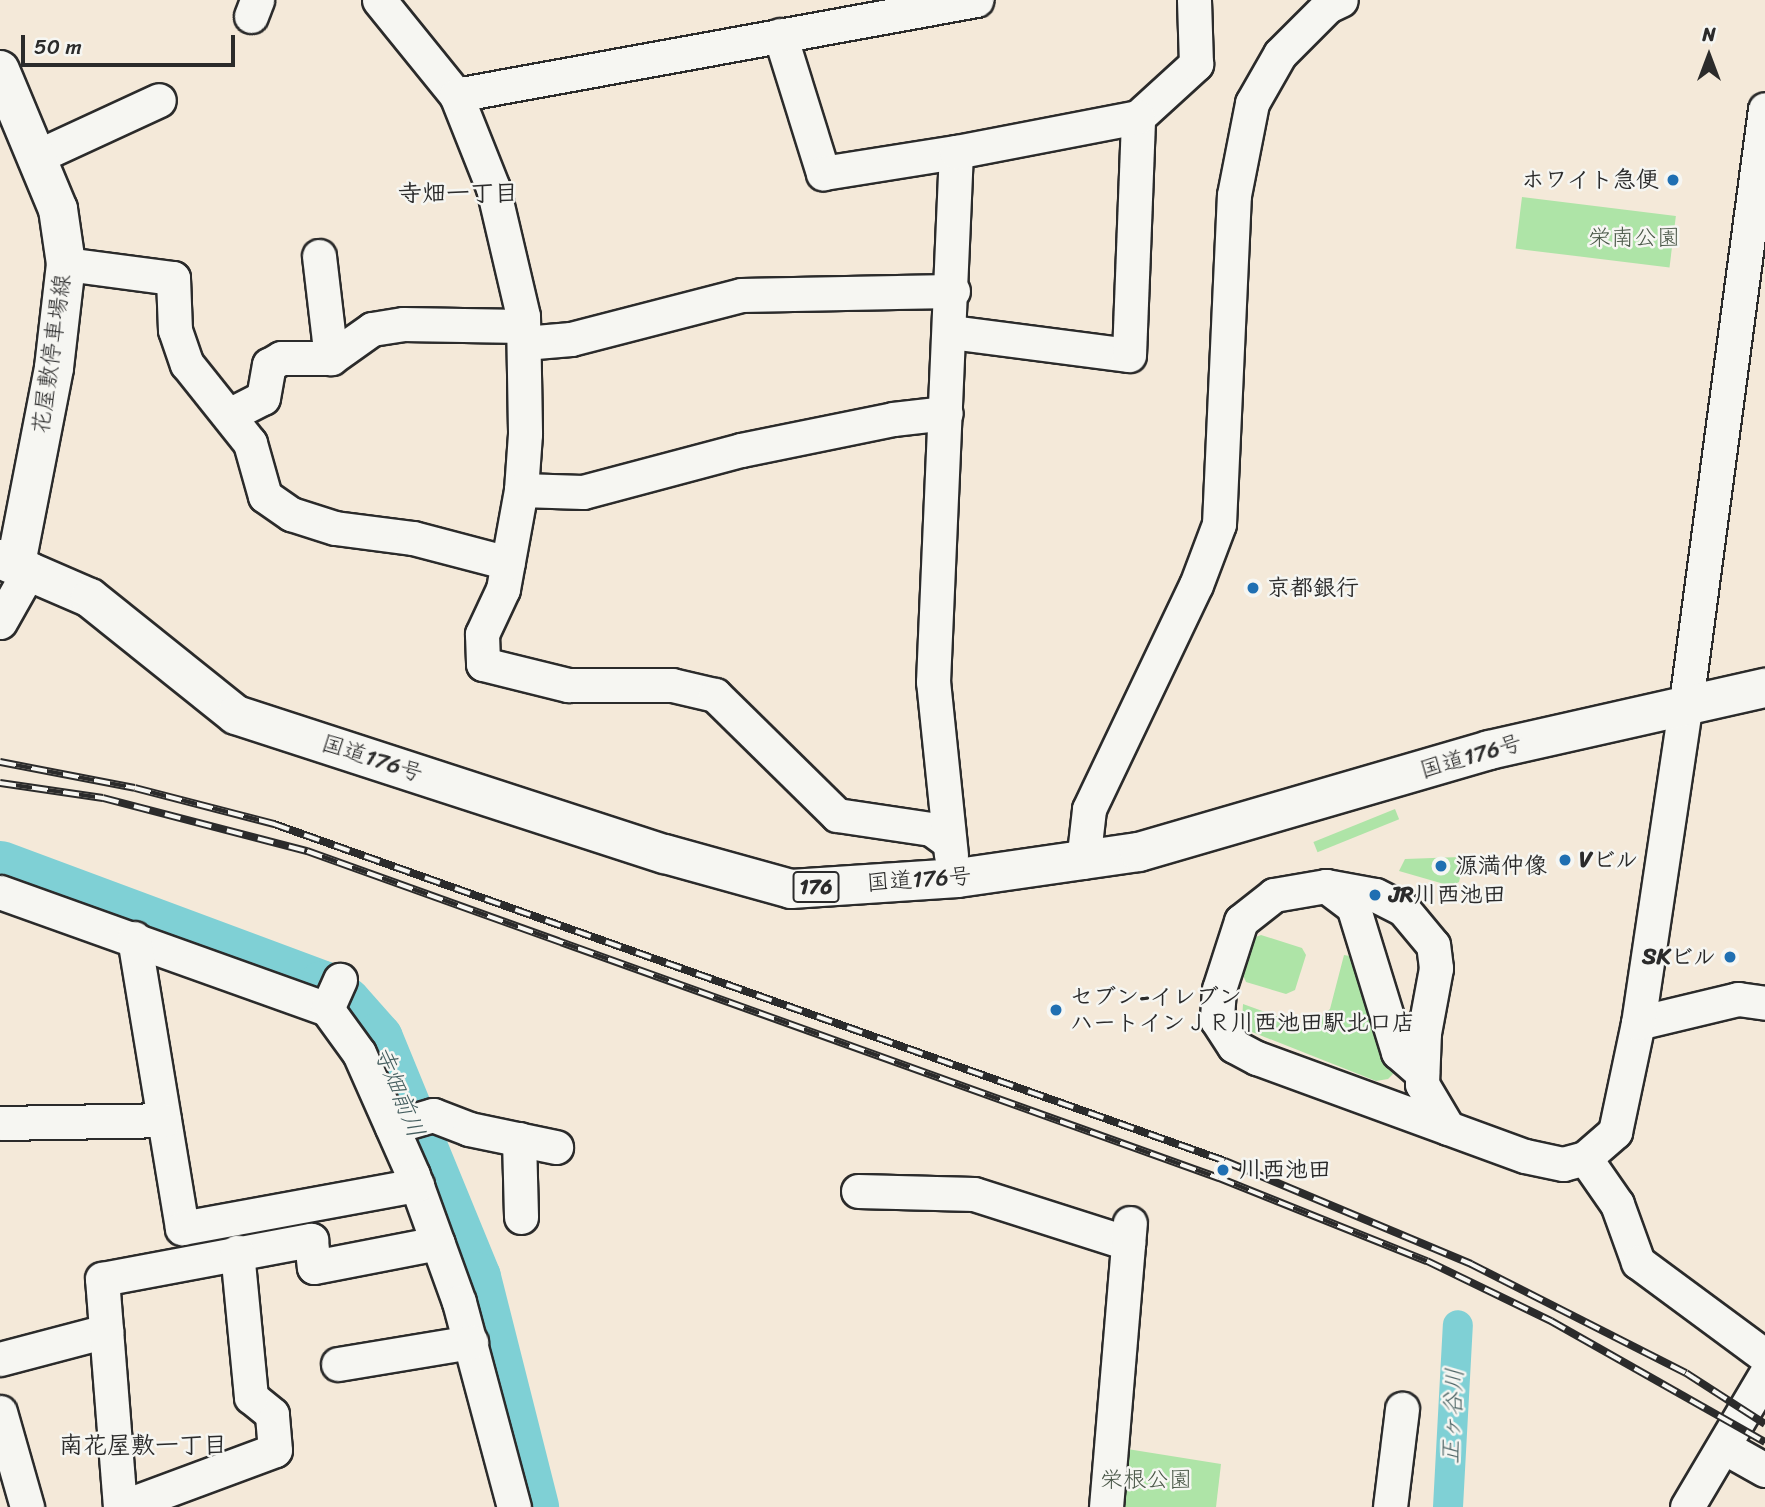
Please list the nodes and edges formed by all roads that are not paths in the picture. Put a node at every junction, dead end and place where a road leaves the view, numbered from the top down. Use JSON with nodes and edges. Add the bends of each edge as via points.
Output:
{"nodes":[{"id":1,"x":379,"y":0,"type":"edge"},
{"id":2,"x":976,"y":0,"type":"edge"},
{"id":3,"x":1194,"y":0,"type":"edge"},
{"id":4,"x":1342,"y":0,"type":"edge"},
{"id":5,"x":780,"y":35,"type":"junction"},
{"id":6,"x":0,"y":70,"type":"edge"},
{"id":7,"x":456,"y":95,"type":"junction"},
{"id":8,"x":159,"y":100,"type":"dead end"},
{"id":9,"x":1765,"y":109,"type":"edge"},
{"id":10,"x":1138,"y":117,"type":"junction"},
{"id":11,"x":956,"y":152,"type":"junction"},
{"id":12,"x":38,"y":156,"type":"junction"},
{"id":13,"x":319,"y":256,"type":"dead end"},
{"id":14,"x":66,"y":264,"type":"junction"},
{"id":15,"x":953,"y":290,"type":"junction"},
{"id":16,"x":951,"y":332,"type":"junction"},
{"id":17,"x":523,"y":335,"type":"junction"},
{"id":18,"x":331,"y":358,"type":"junction"},
{"id":19,"x":946,"y":413,"type":"junction"},
{"id":20,"x":229,"y":415,"type":"junction"},
{"id":21,"x":521,"y":490,"type":"junction"},
{"id":22,"x":508,"y":563,"type":"junction"},
{"id":23,"x":15,"y":564,"type":"edge"},
{"id":24,"x":0,"y":622,"type":"edge"},
{"id":25,"x":1765,"y":688,"type":"edge"},
{"id":26,"x":1686,"y":703,"type":"junction"},
{"id":27,"x":946,"y":840,"type":"junction"},
{"id":28,"x":1083,"y":862,"type":"junction"},
{"id":29,"x":958,"y":878,"type":"junction"},
{"id":30,"x":1326,"y":886,"type":"junction"},
{"id":31,"x":0,"y":892,"type":"edge"},
{"id":32,"x":134,"y":938,"type":"junction"},
{"id":33,"x":1765,"y":1003,"type":"edge"},
{"id":34,"x":1638,"y":1023,"type":"junction"},
{"id":35,"x":1422,"y":1073,"type":"junction"},
{"id":36,"x":164,"y":1120,"type":"junction"},
{"id":37,"x":0,"y":1123,"type":"edge"},
{"id":38,"x":392,"y":1126,"type":"junction"},
{"id":39,"x":1448,"y":1128,"type":"junction"},
{"id":40,"x":519,"y":1139,"type":"junction"},
{"id":41,"x":556,"y":1147,"type":"dead end"},
{"id":42,"x":1585,"y":1158,"type":"junction"},
{"id":43,"x":417,"y":1185,"type":"junction"},
{"id":44,"x":858,"y":1191,"type":"dead end"},
{"id":45,"x":521,"y":1217,"type":"dead end"},
{"id":46,"x":438,"y":1243,"type":"junction"},
{"id":47,"x":237,"y":1252,"type":"junction"},
{"id":48,"x":106,"y":1331,"type":"junction"},
{"id":49,"x":471,"y":1342,"type":"junction"},
{"id":50,"x":1765,"y":1356,"type":"edge"},
{"id":51,"x":0,"y":1359,"type":"edge"},
{"id":52,"x":338,"y":1364,"type":"dead end"},
{"id":53,"x":1765,"y":1375,"type":"edge"},
{"id":54,"x":1402,"y":1409,"type":"dead end"},
{"id":55,"x":0,"y":1412,"type":"edge"},
{"id":56,"x":1724,"y":1447,"type":"junction"},
{"id":57,"x":1765,"y":1470,"type":"edge"},
{"id":58,"x":195,"y":1494,"type":"edge"},
{"id":59,"x":27,"y":1507,"type":"edge"},
{"id":60,"x":121,"y":1507,"type":"edge"},
{"id":61,"x":514,"y":1507,"type":"edge"},
{"id":62,"x":1106,"y":1507,"type":"edge"},
{"id":63,"x":1390,"y":1507,"type":"edge"},
{"id":64,"x":1687,"y":1507,"type":"edge"}],
"edges":[{"from":1,"to":7,"type":"street"},
{"from":2,"to":5,"type":"street"},
{"from":3,"to":10,"type":"street","via":[[1196,64]]},
{"from":4,"to":28,"type":"street","via":[[1328,6],[1280,54],[1252,103],[1234,195],[1219,524],[1196,585],[1088,809]]},
{"from":5,"to":7,"type":"street"},
{"from":5,"to":11,"type":"street","via":[[823,173]]},
{"from":6,"to":12,"type":"main road","name":"花屋敷停車場線"},
{"from":7,"to":17,"type":"street","via":[[493,188]]},
{"from":8,"to":12,"type":"street"},
{"from":9,"to":26,"type":"street"},
{"from":10,"to":11,"type":"street"},
{"from":10,"to":16,"type":"street","via":[[1129,355]]},
{"from":11,"to":15,"type":"street"},
{"from":12,"to":14,"type":"main road","name":"花屋敷停車場線","via":[[58,209]]},
{"from":13,"to":18,"type":"street"},
{"from":14,"to":20,"type":"street","via":[[173,278],[175,330],[187,364]]},
{"from":14,"to":23,"type":"main road","name":"花屋敷停車場線","via":[[54,368]]},
{"from":15,"to":16,"type":"street"},
{"from":15,"to":17,"type":"street","via":[[741,295],[571,340]]},
{"from":16,"to":19,"type":"street"},
{"from":17,"to":18,"type":"street","via":[[403,324],[372,329]]},
{"from":17,"to":21,"type":"street"},
{"from":18,"to":20,"type":"street","via":[[281,358],[269,365],[263,398]]},
{"from":19,"to":21,"type":"street","via":[[892,419],[741,450],[583,492]]},
{"from":19,"to":27,"type":"street","via":[[933,682]]},
{"from":20,"to":22,"type":"street","via":[[250,443],[265,496],[290,514],[335,528],[413,538]]},
{"from":21,"to":22,"type":"street"},
{"from":22,"to":27,"type":"street","via":[[503,589],[482,634],[483,664],[568,685],[672,685],[715,695],[836,815],[931,829]]},
{"from":23,"to":24,"type":"street"},
{"from":23,"to":29,"type":"main road","name":"国道176号","number":"176","via":[[90,598],[236,715],[665,854],[792,889]]},
{"from":25,"to":26,"type":"main road","name":"国道176号","number":"176"},
{"from":26,"to":28,"type":"main road","name":"国道176号","number":"176","via":[[1489,750],[1199,838]]},
{"from":26,"to":34,"type":"street"},
{"from":27,"to":29,"type":"street"},
{"from":28,"to":29,"type":"main road","name":"国道176号","number":"176"},
{"from":30,"to":35,"type":"street","via":[[1353,906],[1398,1052]]},
{"from":30,"to":35,"type":"street","via":[[1375,895],[1403,909],[1433,944],[1436,968]]},
{"from":30,"to":39,"type":"street","via":[[1273,895],[1241,921],[1219,989],[1217,1020],[1223,1033],[1234,1046],[1257,1058]]},
{"from":31,"to":32,"type":"street"},
{"from":32,"to":36,"type":"street"},
{"from":32,"to":38,"type":"street","via":[[333,994]]},
{"from":33,"to":34,"type":"street","via":[[1738,999]]},
{"from":34,"to":42,"type":"street","via":[[1622,1116],[1615,1132]]},
{"from":35,"to":39,"type":"street","via":[[1430,1103]]},
{"from":36,"to":37,"type":"street"},
{"from":36,"to":43,"type":"street","via":[[182,1228]]},
{"from":38,"to":40,"type":"street","via":[[424,1115]]},
{"from":38,"to":43,"type":"street"},
{"from":39,"to":42,"type":"street","via":[[1543,1162],[1563,1164]]},
{"from":40,"to":41,"type":"street"},
{"from":40,"to":45,"type":"street"},
{"from":42,"to":50,"type":"street","via":[[1617,1204],[1638,1262]]},
{"from":43,"to":46,"type":"street"},
{"from":44,"to":62,"type":"street","via":[[974,1194],[1129,1233]]},
{"from":46,"to":47,"type":"street","via":[[314,1267],[311,1240]]},
{"from":46,"to":49,"type":"street"},
{"from":47,"to":48,"type":"street","via":[[102,1279]]},
{"from":47,"to":58,"type":"street","via":[[251,1397],[272,1414],[275,1450]]},
{"from":48,"to":51,"type":"street"},
{"from":48,"to":60,"type":"street"},
{"from":49,"to":52,"type":"street"},
{"from":49,"to":61,"type":"street"},
{"from":53,"to":56,"type":"street"},
{"from":54,"to":63,"type":"street"},
{"from":55,"to":59,"type":"street"},
{"from":56,"to":57,"type":"street"},
{"from":56,"to":64,"type":"street"},
{"from":58,"to":60,"type":"street"}]}
